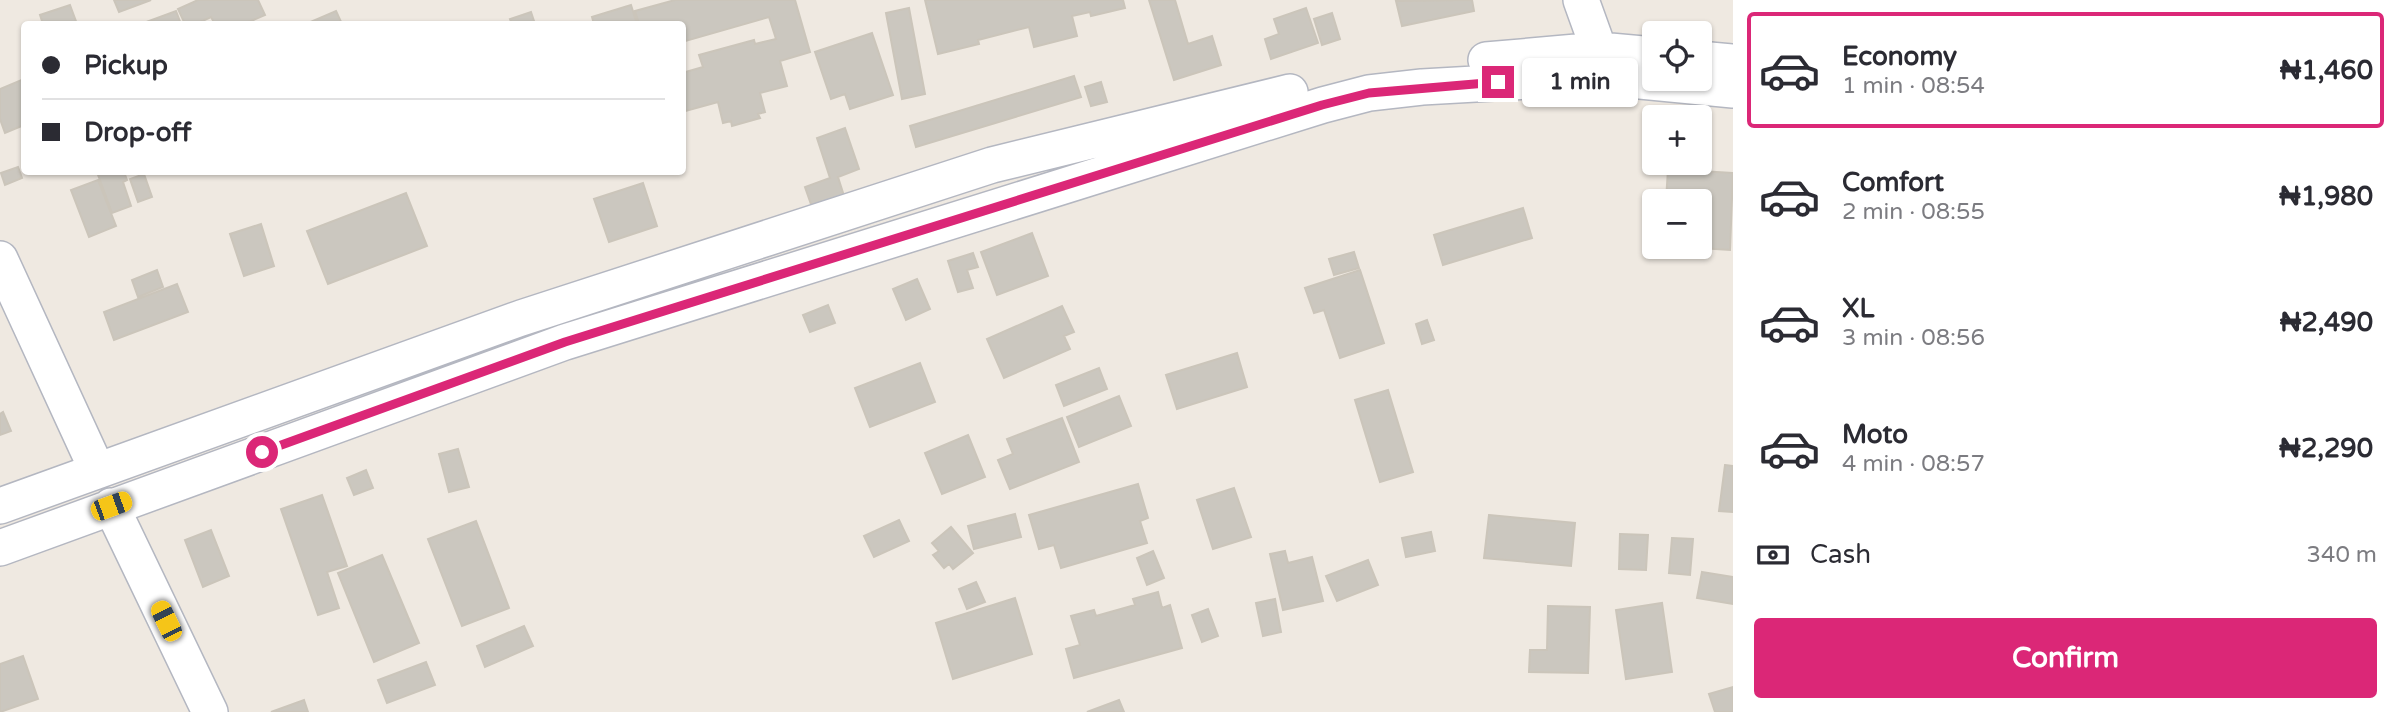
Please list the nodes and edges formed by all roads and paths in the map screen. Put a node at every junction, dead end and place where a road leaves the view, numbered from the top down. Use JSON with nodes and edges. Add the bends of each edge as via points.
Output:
{"nodes":[{"id":1,"x":1581,"y":0,"type":"edge"},
{"id":2,"x":1642,"y":57,"type":"edge"},
{"id":3,"x":1712,"y":60,"type":"edge"},
{"id":4,"x":1733,"y":62,"type":"edge"},
{"id":5,"x":1599,"y":64,"type":"junction"},
{"id":6,"x":1733,"y":90,"type":"edge"},
{"id":7,"x":0,"y":259,"type":"edge"},
{"id":8,"x":97,"y":470,"type":"junction"},
{"id":9,"x":0,"y":506,"type":"edge"},
{"id":10,"x":111,"y":506,"type":"junction"},
{"id":11,"x":0,"y":548,"type":"edge"},
{"id":12,"x":210,"y":712,"type":"edge"}],
"edges":[{"from":1,"to":5,"type":"street"},
{"from":2,"to":5,"type":"street"},
{"from":3,"to":4,"type":"street"},
{"from":5,"to":6,"type":"street"},
{"from":5,"to":8,"type":"street","via":[[1384,69],[992,165],[521,318]]},
{"from":5,"to":10,"type":"street","via":[[1369,93],[1322,105],[565,342]]},
{"from":7,"to":8,"type":"street"},
{"from":8,"to":9,"type":"street"},
{"from":10,"to":11,"type":"street"},
{"from":10,"to":12,"type":"street"}]}
